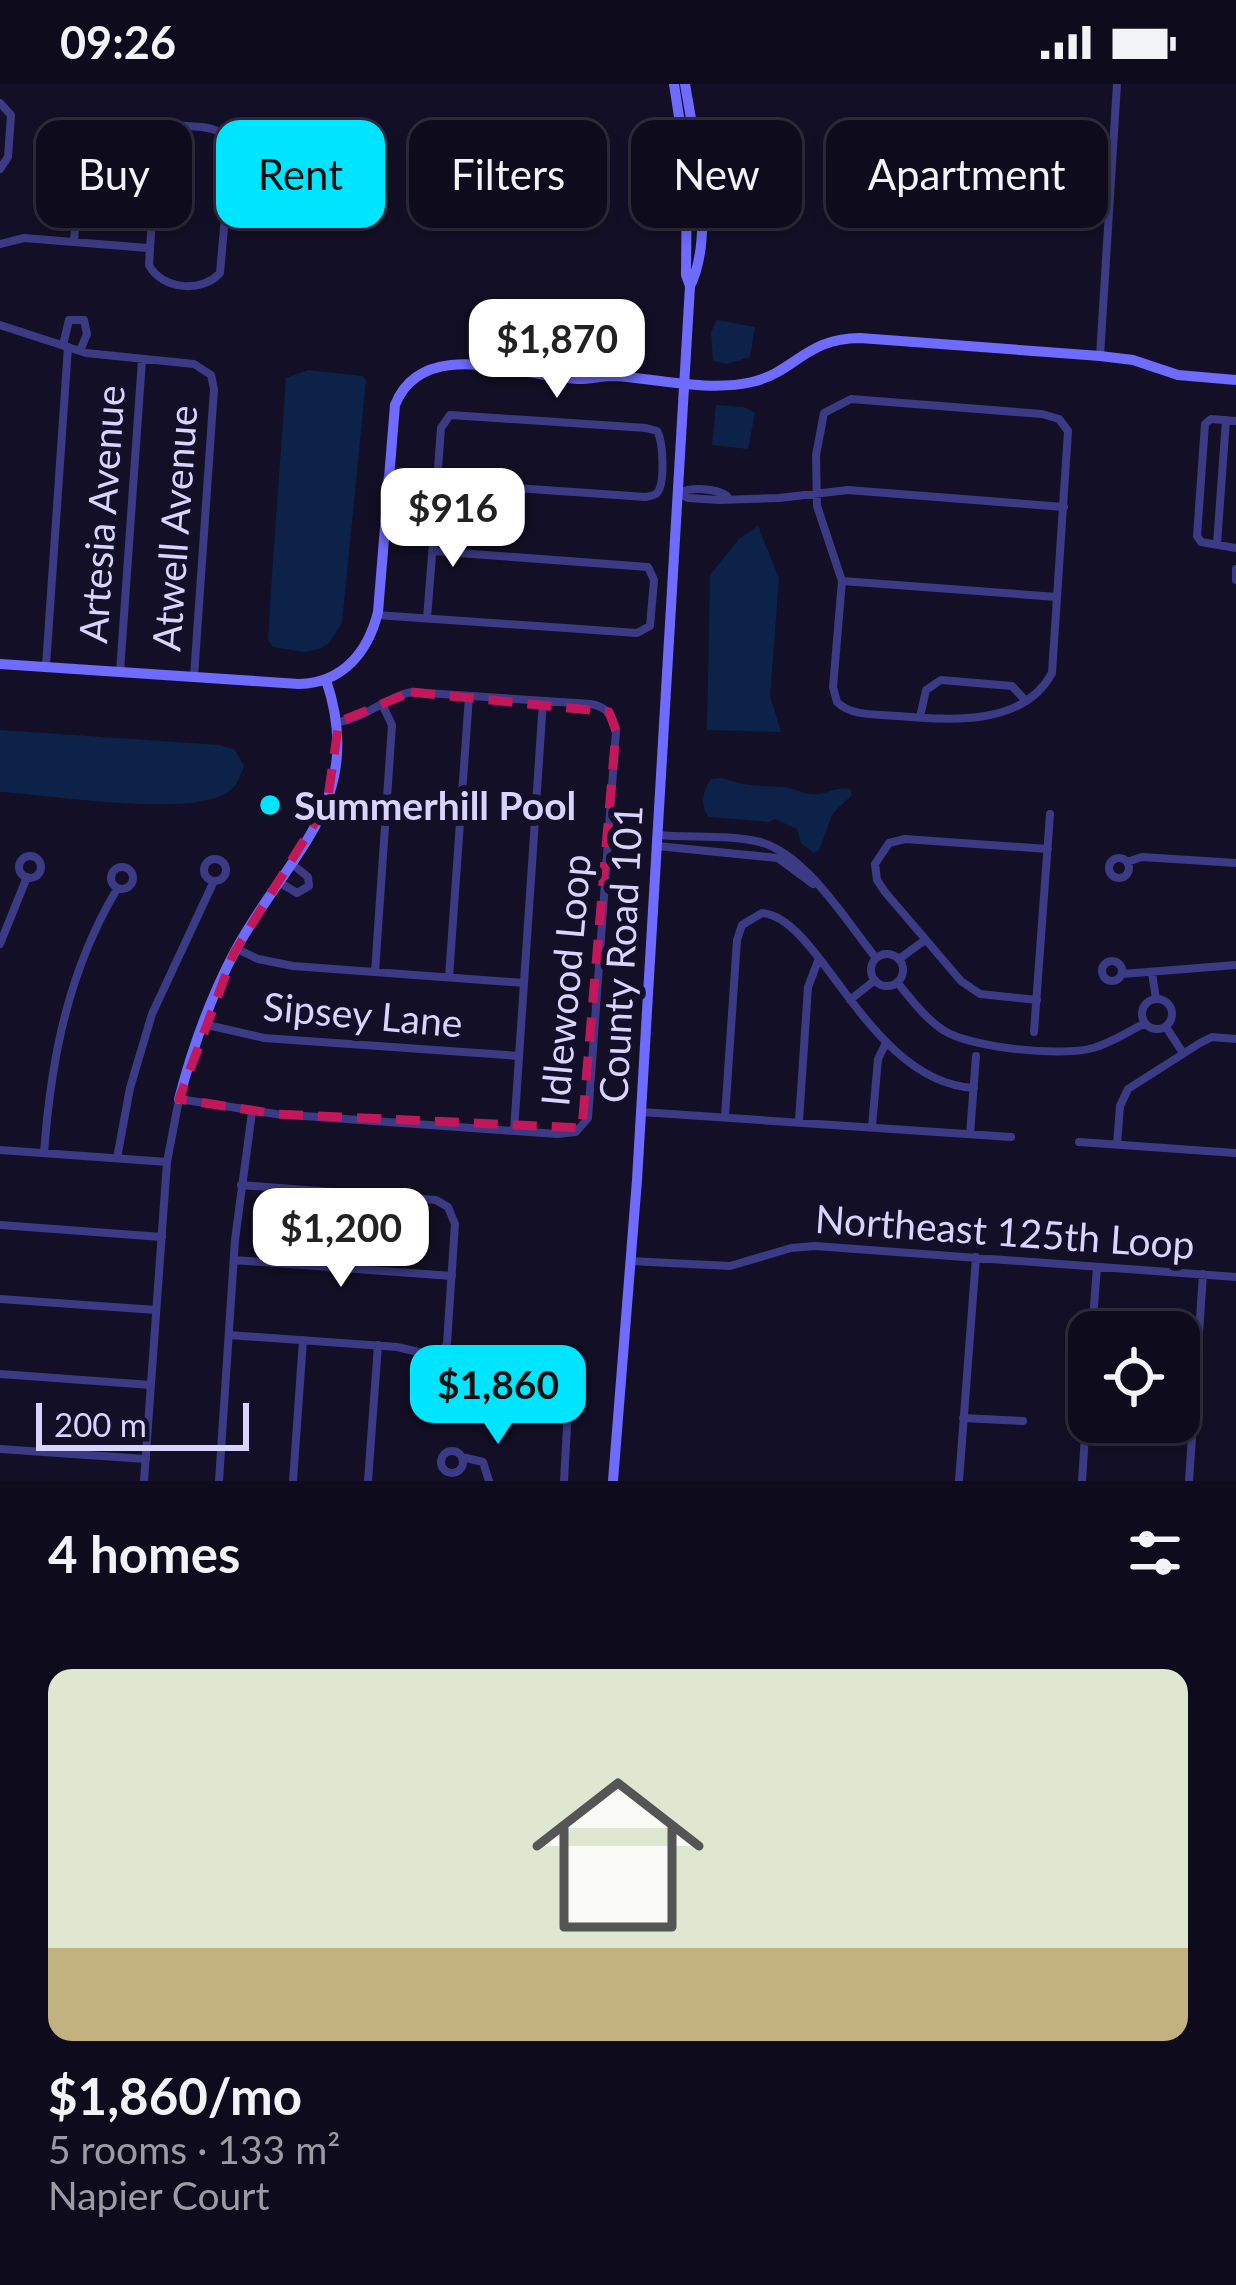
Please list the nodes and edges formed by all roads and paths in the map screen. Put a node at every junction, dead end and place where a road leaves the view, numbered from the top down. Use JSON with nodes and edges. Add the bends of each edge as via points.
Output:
{"nodes":[{"id":1,"x":674,"y":84,"type":"edge"},
{"id":2,"x":685,"y":84,"type":"edge"},
{"id":3,"x":1119,"y":84,"type":"edge"},
{"id":4,"x":0,"y":103,"type":"edge"},
{"id":5,"x":683,"y":109,"type":"junction"},
{"id":6,"x":192,"y":127,"type":"edge"},
{"id":7,"x":0,"y":169,"type":"edge"},
{"id":8,"x":75,"y":228,"type":"edge"},
{"id":9,"x":150,"y":228,"type":"edge"},
{"id":10,"x":74,"y":242,"type":"junction"},
{"id":11,"x":0,"y":244,"type":"edge"},
{"id":12,"x":148,"y":248,"type":"junction"},
{"id":13,"x":0,"y":325,"type":"edge"},
{"id":14,"x":65,"y":346,"type":"junction"},
{"id":15,"x":80,"y":351,"type":"junction"},
{"id":16,"x":1100,"y":356,"type":"junction"},
{"id":17,"x":142,"y":360,"type":"junction"},
{"id":18,"x":1236,"y":380,"type":"edge"},
{"id":19,"x":684,"y":382,"type":"junction"},
{"id":20,"x":1231,"y":421,"type":"edge"},
{"id":21,"x":387,"y":479,"type":"junction"},
{"id":22,"x":437,"y":482,"type":"junction"},
{"id":23,"x":816,"y":492,"type":"junction"},
{"id":24,"x":679,"y":493,"type":"junction"},
{"id":25,"x":1064,"y":507,"type":"junction"},
{"id":26,"x":435,"y":518,"type":"dead end"},
{"id":27,"x":1217,"y":544,"type":"junction"},
{"id":28,"x":1236,"y":548,"type":"edge"},
{"id":29,"x":432,"y":551,"type":"junction"},
{"id":30,"x":1236,"y":569,"type":"edge"},
{"id":31,"x":1236,"y":580,"type":"edge"},
{"id":32,"x":842,"y":581,"type":"junction"},
{"id":33,"x":1057,"y":597,"type":"junction"},
{"id":34,"x":377,"y":615,"type":"junction"},
{"id":35,"x":427,"y":618,"type":"junction"},
{"id":36,"x":0,"y":664,"type":"edge"},
{"id":37,"x":46,"y":667,"type":"junction"},
{"id":38,"x":120,"y":672,"type":"junction"},
{"id":39,"x":194,"y":677,"type":"junction"},
{"id":40,"x":326,"y":680,"type":"junction"},
{"id":41,"x":469,"y":696,"type":"junction"},
{"id":42,"x":1024,"y":699,"type":"junction"},
{"id":43,"x":543,"y":701,"type":"junction"},
{"id":44,"x":382,"y":704,"type":"junction"},
{"id":45,"x":920,"y":718,"type":"junction"},
{"id":46,"x":338,"y":722,"type":"junction"},
{"id":47,"x":1050,"y":814,"type":"dead end"},
{"id":48,"x":656,"y":840,"type":"junction"},
{"id":49,"x":1048,"y":849,"type":"junction"},
{"id":50,"x":1127,"y":862,"type":"dead end"},
{"id":51,"x":1236,"y":863,"type":"edge"},
{"id":52,"x":292,"y":864,"type":"junction"},
{"id":53,"x":27,"y":878,"type":"dead end"},
{"id":54,"x":214,"y":881,"type":"dead end"},
{"id":55,"x":279,"y":882,"type":"junction"},
{"id":56,"x":117,"y":889,"type":"dead end"},
{"id":57,"x":925,"y":940,"type":"junction"},
{"id":58,"x":0,"y":944,"type":"edge"},
{"id":59,"x":237,"y":949,"type":"junction"},
{"id":60,"x":876,"y":958,"type":"junction"},
{"id":61,"x":899,"y":959,"type":"junction"},
{"id":62,"x":818,"y":961,"type":"junction"},
{"id":63,"x":1236,"y":965,"type":"edge"},
{"id":64,"x":375,"y":972,"type":"junction"},
{"id":65,"x":1122,"y":974,"type":"dead end"},
{"id":66,"x":1152,"y":974,"type":"junction"},
{"id":67,"x":449,"y":977,"type":"junction"},
{"id":68,"x":875,"y":980,"type":"junction"},
{"id":69,"x":897,"y":982,"type":"junction"},
{"id":70,"x":524,"y":983,"type":"junction"},
{"id":71,"x":1156,"y":999,"type":"junction"},
{"id":72,"x":850,"y":1000,"type":"junction"},
{"id":73,"x":1037,"y":1000,"type":"junction"},
{"id":74,"x":1145,"y":1023,"type":"junction"},
{"id":75,"x":203,"y":1024,"type":"junction"},
{"id":76,"x":1166,"y":1027,"type":"junction"},
{"id":77,"x":1034,"y":1032,"type":"dead end"},
{"id":78,"x":1236,"y":1039,"type":"edge"},
{"id":79,"x":886,"y":1043,"type":"junction"},
{"id":80,"x":1184,"y":1053,"type":"junction"},
{"id":81,"x":519,"y":1056,"type":"junction"},
{"id":82,"x":976,"y":1056,"type":"dead end"},
{"id":83,"x":974,"y":1088,"type":"junction"},
{"id":84,"x":179,"y":1099,"type":"junction"},
{"id":85,"x":253,"y":1112,"type":"junction"},
{"id":86,"x":640,"y":1112,"type":"junction"},
{"id":87,"x":725,"y":1116,"type":"junction"},
{"id":88,"x":799,"y":1121,"type":"junction"},
{"id":89,"x":872,"y":1126,"type":"junction"},
{"id":90,"x":514,"y":1131,"type":"junction"},
{"id":91,"x":970,"y":1134,"type":"junction"},
{"id":92,"x":1011,"y":1136,"type":"dead end"},
{"id":93,"x":1079,"y":1142,"type":"dead end"},
{"id":94,"x":1118,"y":1144,"type":"junction"},
{"id":95,"x":0,"y":1150,"type":"edge"},
{"id":96,"x":44,"y":1153,"type":"junction"},
{"id":97,"x":1236,"y":1153,"type":"edge"},
{"id":98,"x":117,"y":1158,"type":"junction"},
{"id":99,"x":167,"y":1162,"type":"junction"},
{"id":100,"x":241,"y":1186,"type":"junction"},
{"id":101,"x":0,"y":1225,"type":"edge"},
{"id":102,"x":162,"y":1237,"type":"junction"},
{"id":103,"x":976,"y":1257,"type":"junction"},
{"id":104,"x":234,"y":1260,"type":"junction"},
{"id":105,"x":630,"y":1261,"type":"junction"},
{"id":106,"x":1096,"y":1267,"type":"junction"},
{"id":107,"x":1203,"y":1274,"type":"junction"},
{"id":108,"x":452,"y":1276,"type":"junction"},
{"id":109,"x":1236,"y":1277,"type":"edge"},
{"id":110,"x":0,"y":1299,"type":"edge"},
{"id":111,"x":157,"y":1310,"type":"junction"},
{"id":112,"x":1093,"y":1311,"type":"edge"},
{"id":113,"x":229,"y":1335,"type":"junction"},
{"id":114,"x":303,"y":1340,"type":"junction"},
{"id":115,"x":378,"y":1346,"type":"junction"},
{"id":116,"x":440,"y":1361,"type":"junction"},
{"id":117,"x":0,"y":1374,"type":"edge"},
{"id":118,"x":151,"y":1385,"type":"junction"},
{"id":119,"x":963,"y":1418,"type":"junction"},
{"id":120,"x":1023,"y":1421,"type":"dead end"},
{"id":121,"x":1085,"y":1443,"type":"edge"},
{"id":122,"x":0,"y":1449,"type":"edge"},
{"id":123,"x":463,"y":1457,"type":"dead end"},
{"id":124,"x":146,"y":1459,"type":"junction"},
{"id":125,"x":144,"y":1481,"type":"edge"},
{"id":126,"x":219,"y":1481,"type":"edge"},
{"id":127,"x":293,"y":1481,"type":"edge"},
{"id":128,"x":368,"y":1481,"type":"edge"},
{"id":129,"x":489,"y":1481,"type":"edge"},
{"id":130,"x":564,"y":1481,"type":"edge"},
{"id":131,"x":613,"y":1481,"type":"edge"},
{"id":132,"x":959,"y":1481,"type":"edge"},
{"id":133,"x":1082,"y":1481,"type":"edge"},
{"id":134,"x":1189,"y":1481,"type":"edge"}],
"edges":[{"from":1,"to":5,"type":"street","name":"County Road 101"},
{"from":2,"to":5,"type":"street","name":"County Road 101"},
{"from":3,"to":16,"type":"street"},
{"from":4,"to":7,"type":"street","via":[[11,115]]},
{"from":5,"to":19,"type":"street","name":"County Road 101","via":[[695,199]]},
{"from":6,"to":12,"type":"street","via":[[212,128],[230,143],[220,273],[202,286],[162,281]]},
{"from":8,"to":10,"type":"street"},
{"from":9,"to":12,"type":"street"},
{"from":10,"to":11,"type":"street"},
{"from":10,"to":12,"type":"street"},
{"from":13,"to":14,"type":"street","name":"Atwell Avenue"},
{"from":14,"to":15,"type":"street","name":"Atwell Avenue"},
{"from":14,"to":15,"type":"street","via":[[69,320],[84,320]]},
{"from":14,"to":37,"type":"street"},
{"from":15,"to":17,"type":"street","name":"Atwell Avenue"},
{"from":16,"to":18,"type":"street"},
{"from":16,"to":19,"type":"street","via":[[838,338],[755,382]]},
{"from":17,"to":38,"type":"street","name":"Artesia Avenue"},
{"from":17,"to":39,"type":"street","name":"Atwell Avenue","via":[[194,364],[213,381]]},
{"from":19,"to":21,"type":"street","via":[[430,368],[400,392]]},
{"from":19,"to":24,"type":"street","name":"County Road 101"},
{"from":20,"to":27,"type":"street"},
{"from":20,"to":27,"type":"street","via":[[1205,426],[1197,537]]},
{"from":21,"to":22,"type":"street"},
{"from":21,"to":34,"type":"street"},
{"from":22,"to":22,"type":"street","via":[[441,428],[450,416],[646,428],[663,441],[660,488],[652,496]]},
{"from":23,"to":24,"type":"street"},
{"from":23,"to":25,"type":"street"},
{"from":23,"to":25,"type":"street","via":[[824,412],[863,400],[1059,419],[1068,438]]},
{"from":23,"to":32,"type":"street"},
{"from":24,"to":48,"type":"street","name":"County Road 101"},
{"from":25,"to":33,"type":"street"},
{"from":26,"to":29,"type":"street"},
{"from":27,"to":28,"type":"street"},
{"from":29,"to":35,"type":"street"},
{"from":29,"to":35,"type":"street","via":[[648,567],[651,621],[637,633]]},
{"from":30,"to":31,"type":"street"},
{"from":32,"to":33,"type":"street"},
{"from":32,"to":45,"type":"street","via":[[837,702],[851,712]]},
{"from":33,"to":42,"type":"street","via":[[1052,673]]},
{"from":34,"to":35,"type":"street"},
{"from":34,"to":40,"type":"street","via":[[361,653]]},
{"from":36,"to":37,"type":"street"},
{"from":37,"to":38,"type":"street"},
{"from":38,"to":39,"type":"street"},
{"from":39,"to":40,"type":"street"},
{"from":40,"to":46,"type":"street"},
{"from":41,"to":43,"type":"street","name":"Idlewood Loop"},
{"from":41,"to":44,"type":"street","name":"Idlewood Loop","via":[[411,692]]},
{"from":41,"to":67,"type":"street"},
{"from":42,"to":45,"type":"street","via":[[969,720]]},
{"from":42,"to":45,"type":"street","via":[[1012,686],[941,680],[926,690]]},
{"from":43,"to":70,"type":"street"},
{"from":43,"to":90,"type":"street","name":"Idlewood Loop","via":[[598,706],[616,731],[588,1118],[570,1135]]},
{"from":44,"to":46,"type":"street","name":"Idlewood Loop"},
{"from":44,"to":64,"type":"street","via":[[392,725]]},
{"from":46,"to":52,"type":"street","via":[[327,803]]},
{"from":47,"to":49,"type":"street"},
{"from":48,"to":60,"type":"street","via":[[778,858],[818,888]]},
{"from":48,"to":86,"type":"street","name":"County Road 101"},
{"from":49,"to":57,"type":"street","via":[[889,843],[875,864],[877,880]]},
{"from":49,"to":73,"type":"street"},
{"from":50,"to":51,"type":"street"},
{"from":52,"to":55,"type":"street"},
{"from":52,"to":55,"type":"street","via":[[309,886],[297,893]]},
{"from":53,"to":58,"type":"street"},
{"from":54,"to":98,"type":"street","via":[[152,1014]]},
{"from":55,"to":59,"type":"street"},
{"from":56,"to":96,"type":"street","via":[[65,1008]]},
{"from":57,"to":61,"type":"street"},
{"from":57,"to":73,"type":"street","via":[[980,994]]},
{"from":59,"to":64,"type":"street","via":[[273,963]]},
{"from":59,"to":75,"type":"street"},
{"from":60,"to":61,"type":"street"},
{"from":60,"to":68,"type":"street"},
{"from":61,"to":69,"type":"street"},
{"from":62,"to":72,"type":"street"},
{"from":62,"to":87,"type":"street","via":[[780,917],[762,913],[742,925]]},
{"from":62,"to":88,"type":"street","via":[[808,988]]},
{"from":63,"to":66,"type":"street"},
{"from":64,"to":67,"type":"street"},
{"from":65,"to":66,"type":"street"},
{"from":66,"to":71,"type":"street"},
{"from":67,"to":70,"type":"street"},
{"from":68,"to":69,"type":"street"},
{"from":68,"to":72,"type":"street"},
{"from":69,"to":74,"type":"street","via":[[946,1032],[989,1045],[1075,1051]]},
{"from":70,"to":81,"type":"street"},
{"from":71,"to":74,"type":"street","via":[[1144,1006]]},
{"from":71,"to":76,"type":"street","via":[[1171,1007]]},
{"from":72,"to":79,"type":"street"},
{"from":73,"to":77,"type":"street"},
{"from":74,"to":76,"type":"street"},
{"from":75,"to":81,"type":"street","name":"Sipsey Lane","via":[[283,1040]]},
{"from":75,"to":84,"type":"street"},
{"from":76,"to":80,"type":"street"},
{"from":78,"to":80,"type":"street","via":[[1212,1037]]},
{"from":79,"to":83,"type":"street","via":[[927,1075]]},
{"from":79,"to":89,"type":"street"},
{"from":80,"to":94,"type":"street","via":[[1128,1089]]},
{"from":81,"to":90,"type":"street"},
{"from":82,"to":83,"type":"street"},
{"from":83,"to":91,"type":"street"},
{"from":84,"to":85,"type":"street","name":"Idlewood Loop"},
{"from":84,"to":99,"type":"street"},
{"from":85,"to":90,"type":"street","name":"Idlewood Loop"},
{"from":85,"to":100,"type":"street"},
{"from":86,"to":87,"type":"street"},
{"from":86,"to":105,"type":"street","name":"County Road 101"},
{"from":87,"to":88,"type":"street"},
{"from":88,"to":89,"type":"street"},
{"from":89,"to":91,"type":"street"},
{"from":91,"to":92,"type":"street"},
{"from":93,"to":94,"type":"street"},
{"from":94,"to":97,"type":"street"},
{"from":95,"to":96,"type":"street"},
{"from":96,"to":98,"type":"street"},
{"from":98,"to":99,"type":"street"},
{"from":99,"to":102,"type":"street"},
{"from":100,"to":104,"type":"street"},
{"from":100,"to":108,"type":"street","via":[[442,1203],[455,1224]]},
{"from":101,"to":102,"type":"street"},
{"from":102,"to":111,"type":"street"},
{"from":103,"to":105,"type":"street","name":"Northeast 125th Loop","via":[[815,1246],[730,1266]]},
{"from":103,"to":106,"type":"street","name":"Northeast 125th Loop"},
{"from":103,"to":119,"type":"street"},
{"from":104,"to":108,"type":"street"},
{"from":104,"to":113,"type":"street"},
{"from":105,"to":131,"type":"street","name":"County Road 101"},
{"from":106,"to":107,"type":"street","name":"Northeast 125th Loop"},
{"from":106,"to":112,"type":"street"},
{"from":107,"to":109,"type":"street","name":"Northeast 125th Loop"},
{"from":107,"to":134,"type":"street"},
{"from":108,"to":116,"type":"street"},
{"from":110,"to":111,"type":"street"},
{"from":111,"to":118,"type":"street"},
{"from":113,"to":114,"type":"street"},
{"from":113,"to":126,"type":"street"},
{"from":114,"to":115,"type":"street"},
{"from":114,"to":127,"type":"street"},
{"from":115,"to":116,"type":"street"},
{"from":115,"to":128,"type":"street"},
{"from":116,"to":130,"type":"street","via":[[478,1380],[560,1391],[568,1408]]},
{"from":117,"to":118,"type":"street"},
{"from":118,"to":124,"type":"street"},
{"from":119,"to":120,"type":"street"},
{"from":119,"to":132,"type":"street"},
{"from":121,"to":133,"type":"street"},
{"from":122,"to":124,"type":"street"},
{"from":123,"to":129,"type":"street","via":[[483,1462]]},
{"from":124,"to":125,"type":"street"}]}
